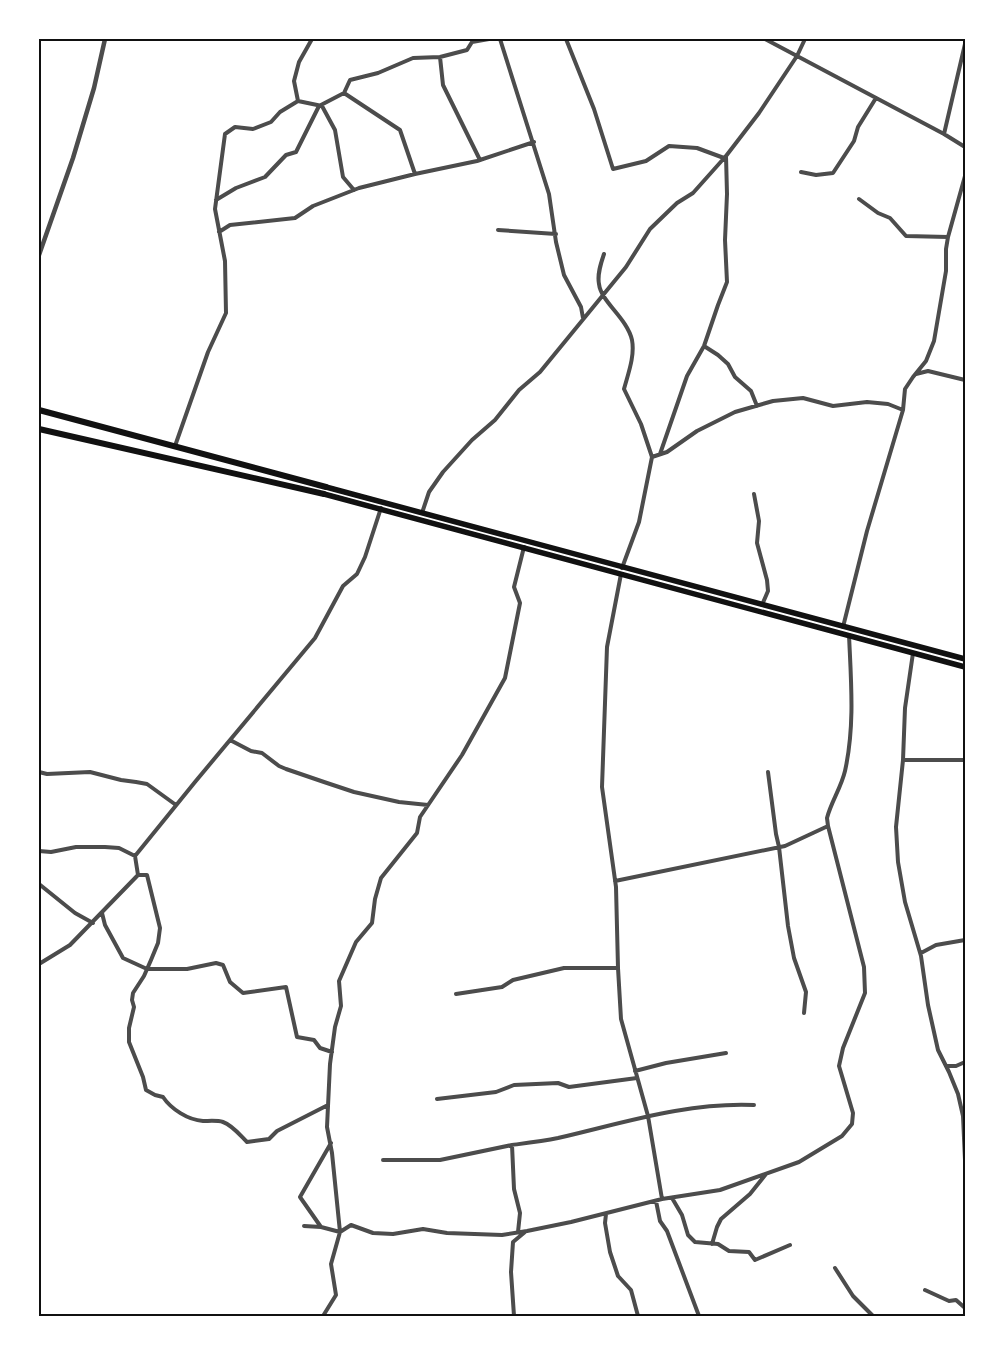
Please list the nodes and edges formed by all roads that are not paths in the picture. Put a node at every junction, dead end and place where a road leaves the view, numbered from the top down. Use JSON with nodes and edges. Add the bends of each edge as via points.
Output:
{"nodes":[{"id":1,"x":105,"y":39,"type":"edge"},
{"id":2,"x":312,"y":39,"type":"edge"},
{"id":3,"x":489,"y":39,"type":"edge"},
{"id":4,"x":500,"y":39,"type":"edge"},
{"id":5,"x":566,"y":39,"type":"edge"},
{"id":6,"x":766,"y":39,"type":"edge"},
{"id":7,"x":805,"y":39,"type":"edge"},
{"id":8,"x":965,"y":44,"type":"edge"},
{"id":9,"x":797,"y":56,"type":"junction"},
{"id":10,"x":440,"y":57,"type":"junction"},
{"id":11,"x":344,"y":93,"type":"junction"},
{"id":12,"x":876,"y":98,"type":"junction"},
{"id":13,"x":298,"y":101,"type":"junction"},
{"id":14,"x":320,"y":106,"type":"junction"},
{"id":15,"x":944,"y":134,"type":"junction"},
{"id":16,"x":534,"y":142,"type":"junction"},
{"id":17,"x":965,"y":147,"type":"edge"},
{"id":18,"x":725,"y":157,"type":"junction"},
{"id":19,"x":480,"y":160,"type":"junction"},
{"id":20,"x":801,"y":172,"type":"dead end"},
{"id":21,"x":414,"y":174,"type":"junction"},
{"id":22,"x":965,"y":176,"type":"edge"},
{"id":23,"x":354,"y":190,"type":"junction"},
{"id":24,"x":216,"y":200,"type":"junction"},
{"id":25,"x":858,"y":200,"type":"dead end"},
{"id":26,"x":498,"y":230,"type":"dead end"},
{"id":27,"x":219,"y":232,"type":"junction"},
{"id":28,"x":556,"y":234,"type":"junction"},
{"id":29,"x":948,"y":237,"type":"junction"},
{"id":30,"x":604,"y":254,"type":"dead end"},
{"id":31,"x":39,"y":255,"type":"edge"},
{"id":32,"x":603,"y":294,"type":"junction"},
{"id":33,"x":583,"y":318,"type":"junction"},
{"id":34,"x":704,"y":346,"type":"junction"},
{"id":35,"x":915,"y":374,"type":"junction"},
{"id":36,"x":965,"y":380,"type":"edge"},
{"id":37,"x":757,"y":406,"type":"junction"},
{"id":38,"x":39,"y":410,"type":"edge"},
{"id":39,"x":903,"y":410,"type":"junction"},
{"id":40,"x":39,"y":429,"type":"edge"},
{"id":41,"x":175,"y":446,"type":"junction"},
{"id":42,"x":660,"y":454,"type":"junction"},
{"id":43,"x":652,"y":458,"type":"junction"},
{"id":44,"x":325,"y":490,"type":"junction"},
{"id":45,"x":754,"y":494,"type":"dead end"},
{"id":46,"x":381,"y":508,"type":"junction"},
{"id":47,"x":422,"y":513,"type":"junction"},
{"id":48,"x":524,"y":547,"type":"junction"},
{"id":49,"x":622,"y":571,"type":"junction"},
{"id":50,"x":762,"y":605,"type":"junction"},
{"id":51,"x":843,"y":627,"type":"junction"},
{"id":52,"x":849,"y":636,"type":"junction"},
{"id":53,"x":913,"y":653,"type":"junction"},
{"id":54,"x":965,"y":659,"type":"edge"},
{"id":55,"x":965,"y":667,"type":"edge"},
{"id":56,"x":230,"y":740,"type":"junction"},
{"id":57,"x":903,"y":760,"type":"junction"},
{"id":58,"x":965,"y":760,"type":"edge"},
{"id":59,"x":39,"y":772,"type":"edge"},
{"id":60,"x":768,"y":772,"type":"dead end"},
{"id":61,"x":176,"y":805,"type":"junction"},
{"id":62,"x":428,"y":805,"type":"junction"},
{"id":63,"x":828,"y":826,"type":"junction"},
{"id":64,"x":779,"y":847,"type":"junction"},
{"id":65,"x":39,"y":851,"type":"edge"},
{"id":66,"x":135,"y":856,"type":"junction"},
{"id":67,"x":138,"y":875,"type":"junction"},
{"id":68,"x":616,"y":881,"type":"junction"},
{"id":69,"x":39,"y":884,"type":"edge"},
{"id":70,"x":102,"y":913,"type":"junction"},
{"id":71,"x":93,"y":923,"type":"junction"},
{"id":72,"x":965,"y":940,"type":"edge"},
{"id":73,"x":921,"y":953,"type":"junction"},
{"id":74,"x":39,"y":964,"type":"edge"},
{"id":75,"x":618,"y":968,"type":"junction"},
{"id":76,"x":147,"y":969,"type":"junction"},
{"id":77,"x":456,"y":994,"type":"dead end"},
{"id":78,"x":804,"y":1013,"type":"dead end"},
{"id":79,"x":332,"y":1052,"type":"junction"},
{"id":80,"x":726,"y":1053,"type":"dead end"},
{"id":81,"x":965,"y":1062,"type":"edge"},
{"id":82,"x":946,"y":1066,"type":"junction"},
{"id":83,"x":635,"y":1071,"type":"junction"},
{"id":84,"x":637,"y":1078,"type":"junction"},
{"id":85,"x":437,"y":1099,"type":"dead end"},
{"id":86,"x":328,"y":1105,"type":"junction"},
{"id":87,"x":754,"y":1105,"type":"dead end"},
{"id":88,"x":648,"y":1116,"type":"junction"},
{"id":89,"x":331,"y":1144,"type":"junction"},
{"id":90,"x":512,"y":1145,"type":"junction"},
{"id":91,"x":383,"y":1160,"type":"dead end"},
{"id":92,"x":965,"y":1160,"type":"edge"},
{"id":93,"x":767,"y":1173,"type":"junction"},
{"id":94,"x":672,"y":1198,"type":"junction"},
{"id":95,"x":662,"y":1199,"type":"junction"},
{"id":96,"x":656,"y":1201,"type":"junction"},
{"id":97,"x":606,"y":1214,"type":"junction"},
{"id":98,"x":304,"y":1226,"type":"dead end"},
{"id":99,"x":321,"y":1227,"type":"junction"},
{"id":100,"x":527,"y":1231,"type":"junction"},
{"id":101,"x":340,"y":1232,"type":"junction"},
{"id":102,"x":518,"y":1232,"type":"junction"},
{"id":103,"x":712,"y":1244,"type":"junction"},
{"id":104,"x":790,"y":1246,"type":"dead end"},
{"id":105,"x":835,"y":1268,"type":"dead end"},
{"id":106,"x":925,"y":1290,"type":"dead end"},
{"id":107,"x":965,"y":1308,"type":"edge"},
{"id":108,"x":323,"y":1316,"type":"edge"},
{"id":109,"x":514,"y":1316,"type":"edge"},
{"id":110,"x":638,"y":1316,"type":"edge"},
{"id":111,"x":699,"y":1316,"type":"edge"},
{"id":112,"x":873,"y":1316,"type":"edge"}],
"edges":[{"from":1,"to":31,"type":"street","via":[[73,158]]},
{"from":2,"to":13,"type":"street","via":[[299,62],[294,81]]},
{"from":3,"to":10,"type":"street","via":[[472,42],[467,50]]},
{"from":4,"to":16,"type":"street"},
{"from":5,"to":18,"type":"street","via":[[594,109],[613,169],[646,161],[669,146],[697,148]]},
{"from":6,"to":9,"type":"street"},
{"from":7,"to":9,"type":"street"},
{"from":8,"to":15,"type":"street"},
{"from":9,"to":12,"type":"street"},
{"from":9,"to":18,"type":"street"},
{"from":10,"to":11,"type":"street","via":[[413,58],[378,73],[350,80]]},
{"from":10,"to":19,"type":"street","via":[[443,85]]},
{"from":11,"to":14,"type":"street"},
{"from":11,"to":21,"type":"street","via":[[400,130]]},
{"from":12,"to":15,"type":"street"},
{"from":12,"to":20,"type":"street","via":[[833,173],[816,176]]},
{"from":13,"to":14,"type":"street"},
{"from":13,"to":24,"type":"street","via":[[271,122],[253,128],[235,128],[225,134]]},
{"from":14,"to":23,"type":"street","via":[[335,130],[343,177]]},
{"from":14,"to":24,"type":"street","via":[[296,152],[286,155],[265,178],[236,188]]},
{"from":15,"to":17,"type":"street"},
{"from":16,"to":19,"type":"street"},
{"from":16,"to":28,"type":"street"},
{"from":18,"to":32,"type":"street","via":[[693,193],[677,203],[650,229],[626,267]]},
{"from":18,"to":34,"type":"street","via":[[727,282]]},
{"from":19,"to":21,"type":"street"},
{"from":21,"to":23,"type":"street"},
{"from":22,"to":29,"type":"street"},
{"from":23,"to":27,"type":"street","via":[[313,206],[295,218],[230,225]]},
{"from":24,"to":27,"type":"street"},
{"from":25,"to":29,"type":"street","via":[[890,218],[906,236]]},
{"from":26,"to":28,"type":"street"},
{"from":27,"to":41,"type":"street","via":[[225,262],[226,313],[208,352]]},
{"from":28,"to":33,"type":"street","via":[[564,275]]},
{"from":29,"to":35,"type":"street","via":[[946,272],[934,341],[926,361]]},
{"from":30,"to":32,"type":"street","via":[[599,281]]},
{"from":32,"to":33,"type":"street"},
{"from":32,"to":43,"type":"street","via":[[625,322],[632,340],[631,363],[624,389],[641,424]]},
{"from":33,"to":47,"type":"street","via":[[540,372],[519,390],[495,420],[443,472],[429,492]]},
{"from":34,"to":37,"type":"street","via":[[728,364],[735,377],[751,391]]},
{"from":34,"to":42,"type":"street","via":[[687,376]]},
{"from":35,"to":36,"type":"street","via":[[928,371]]},
{"from":35,"to":39,"type":"street","via":[[906,389]]},
{"from":37,"to":39,"type":"street","via":[[803,398],[833,406],[867,402],[888,404]]},
{"from":37,"to":42,"type":"street","via":[[735,412]]},
{"from":38,"to":41,"type":"highway"},
{"from":39,"to":51,"type":"street"},
{"from":40,"to":44,"type":"highway"},
{"from":41,"to":44,"type":"highway"},
{"from":42,"to":43,"type":"street"},
{"from":43,"to":49,"type":"street","via":[[639,522]]},
{"from":44,"to":46,"type":"highway"},
{"from":44,"to":47,"type":"highway"},
{"from":45,"to":50,"type":"street","via":[[759,521],[757,544],[768,591]]},
{"from":46,"to":48,"type":"highway"},
{"from":46,"to":56,"type":"street","via":[[357,574],[343,586],[315,638]]},
{"from":47,"to":49,"type":"highway"},
{"from":48,"to":49,"type":"highway"},
{"from":48,"to":62,"type":"street","via":[[514,588],[520,603],[505,678],[462,755]]},
{"from":49,"to":50,"type":"highway"},
{"from":49,"to":52,"type":"highway"},
{"from":49,"to":68,"type":"street","via":[[607,647],[602,787]]},
{"from":50,"to":51,"type":"highway"},
{"from":51,"to":54,"type":"highway"},
{"from":52,"to":53,"type":"highway"},
{"from":52,"to":63,"type":"street","via":[[852,715],[849,748],[845,773],[829,812]]},
{"from":53,"to":55,"type":"highway"},
{"from":53,"to":57,"type":"street","via":[[905,708]]},
{"from":56,"to":61,"type":"street"},
{"from":56,"to":62,"type":"street","via":[[262,753],[286,769],[332,785],[399,802]]},
{"from":57,"to":58,"type":"street"},
{"from":57,"to":73,"type":"street","via":[[896,827],[898,862]]},
{"from":59,"to":61,"type":"street","via":[[90,772],[147,784]]},
{"from":60,"to":64,"type":"street"},
{"from":61,"to":66,"type":"street"},
{"from":62,"to":79,"type":"street","via":[[416,832],[381,878],[372,923],[356,942],[339,981],[342,1006]]},
{"from":63,"to":64,"type":"street"},
{"from":63,"to":93,"type":"street","via":[[864,967],[864,994],[839,1066],[853,1113],[852,1124],[842,1136],[799,1162]]},
{"from":64,"to":68,"type":"street"},
{"from":64,"to":78,"type":"street","via":[[788,926],[794,958],[806,992]]},
{"from":65,"to":66,"type":"street","via":[[76,847],[119,848]]},
{"from":66,"to":67,"type":"street"},
{"from":67,"to":70,"type":"street"},
{"from":67,"to":76,"type":"street","via":[[147,875],[160,928],[158,943]]},
{"from":68,"to":75,"type":"street"},
{"from":69,"to":71,"type":"street","via":[[75,914]]},
{"from":70,"to":71,"type":"street"},
{"from":70,"to":76,"type":"street","via":[[123,958]]},
{"from":71,"to":74,"type":"street","via":[[70,946]]},
{"from":72,"to":73,"type":"street","via":[[936,945]]},
{"from":73,"to":82,"type":"street","via":[[928,1005],[938,1050]]},
{"from":75,"to":77,"type":"street","via":[[564,968],[512,980],[502,987]]},
{"from":75,"to":83,"type":"street","via":[[621,1019]]},
{"from":76,"to":79,"type":"street","via":[[187,969],[216,963],[223,965],[230,982],[243,993],[286,987],[297,1037],[314,1040],[320,1048]]},
{"from":76,"to":86,"type":"street","via":[[133,993],[134,1007],[129,1028],[129,1042],[146,1090],[200,1121],[221,1121],[229,1125],[247,1142],[269,1139],[277,1131]]},
{"from":79,"to":86,"type":"street"},
{"from":80,"to":83,"type":"street"},
{"from":81,"to":82,"type":"street"},
{"from":82,"to":92,"type":"street","via":[[963,1116]]},
{"from":83,"to":84,"type":"street"},
{"from":84,"to":85,"type":"street","via":[[569,1087],[558,1083],[514,1085],[496,1092]]},
{"from":84,"to":88,"type":"street"},
{"from":86,"to":89,"type":"street"},
{"from":87,"to":88,"type":"street","via":[[725,1104]]},
{"from":88,"to":90,"type":"street"},
{"from":88,"to":95,"type":"street"},
{"from":89,"to":99,"type":"street","via":[[300,1197]]},
{"from":89,"to":101,"type":"street"},
{"from":90,"to":91,"type":"street","via":[[440,1160]]},
{"from":90,"to":102,"type":"street","via":[[514,1189],[520,1213]]},
{"from":93,"to":94,"type":"street","via":[[720,1190]]},
{"from":93,"to":103,"type":"street","via":[[750,1194],[721,1219]]},
{"from":94,"to":95,"type":"street"},
{"from":94,"to":103,"type":"street","via":[[688,1234],[695,1242]]},
{"from":95,"to":96,"type":"street"},
{"from":96,"to":97,"type":"street"},
{"from":96,"to":111,"type":"street","via":[[660,1221],[667,1231]]},
{"from":97,"to":100,"type":"street"},
{"from":97,"to":110,"type":"street","via":[[610,1252],[618,1276],[631,1290]]},
{"from":98,"to":99,"type":"street"},
{"from":99,"to":101,"type":"street"},
{"from":100,"to":102,"type":"street"},
{"from":100,"to":109,"type":"street","via":[[513,1242]]},
{"from":101,"to":102,"type":"street","via":[[351,1225],[373,1233],[393,1234],[423,1229],[502,1235]]},
{"from":101,"to":108,"type":"street","via":[[331,1264],[336,1295]]},
{"from":103,"to":104,"type":"street","via":[[729,1251],[749,1252],[755,1260]]},
{"from":105,"to":112,"type":"street"},
{"from":106,"to":107,"type":"street","via":[[949,1301],[956,1300]]}]}
